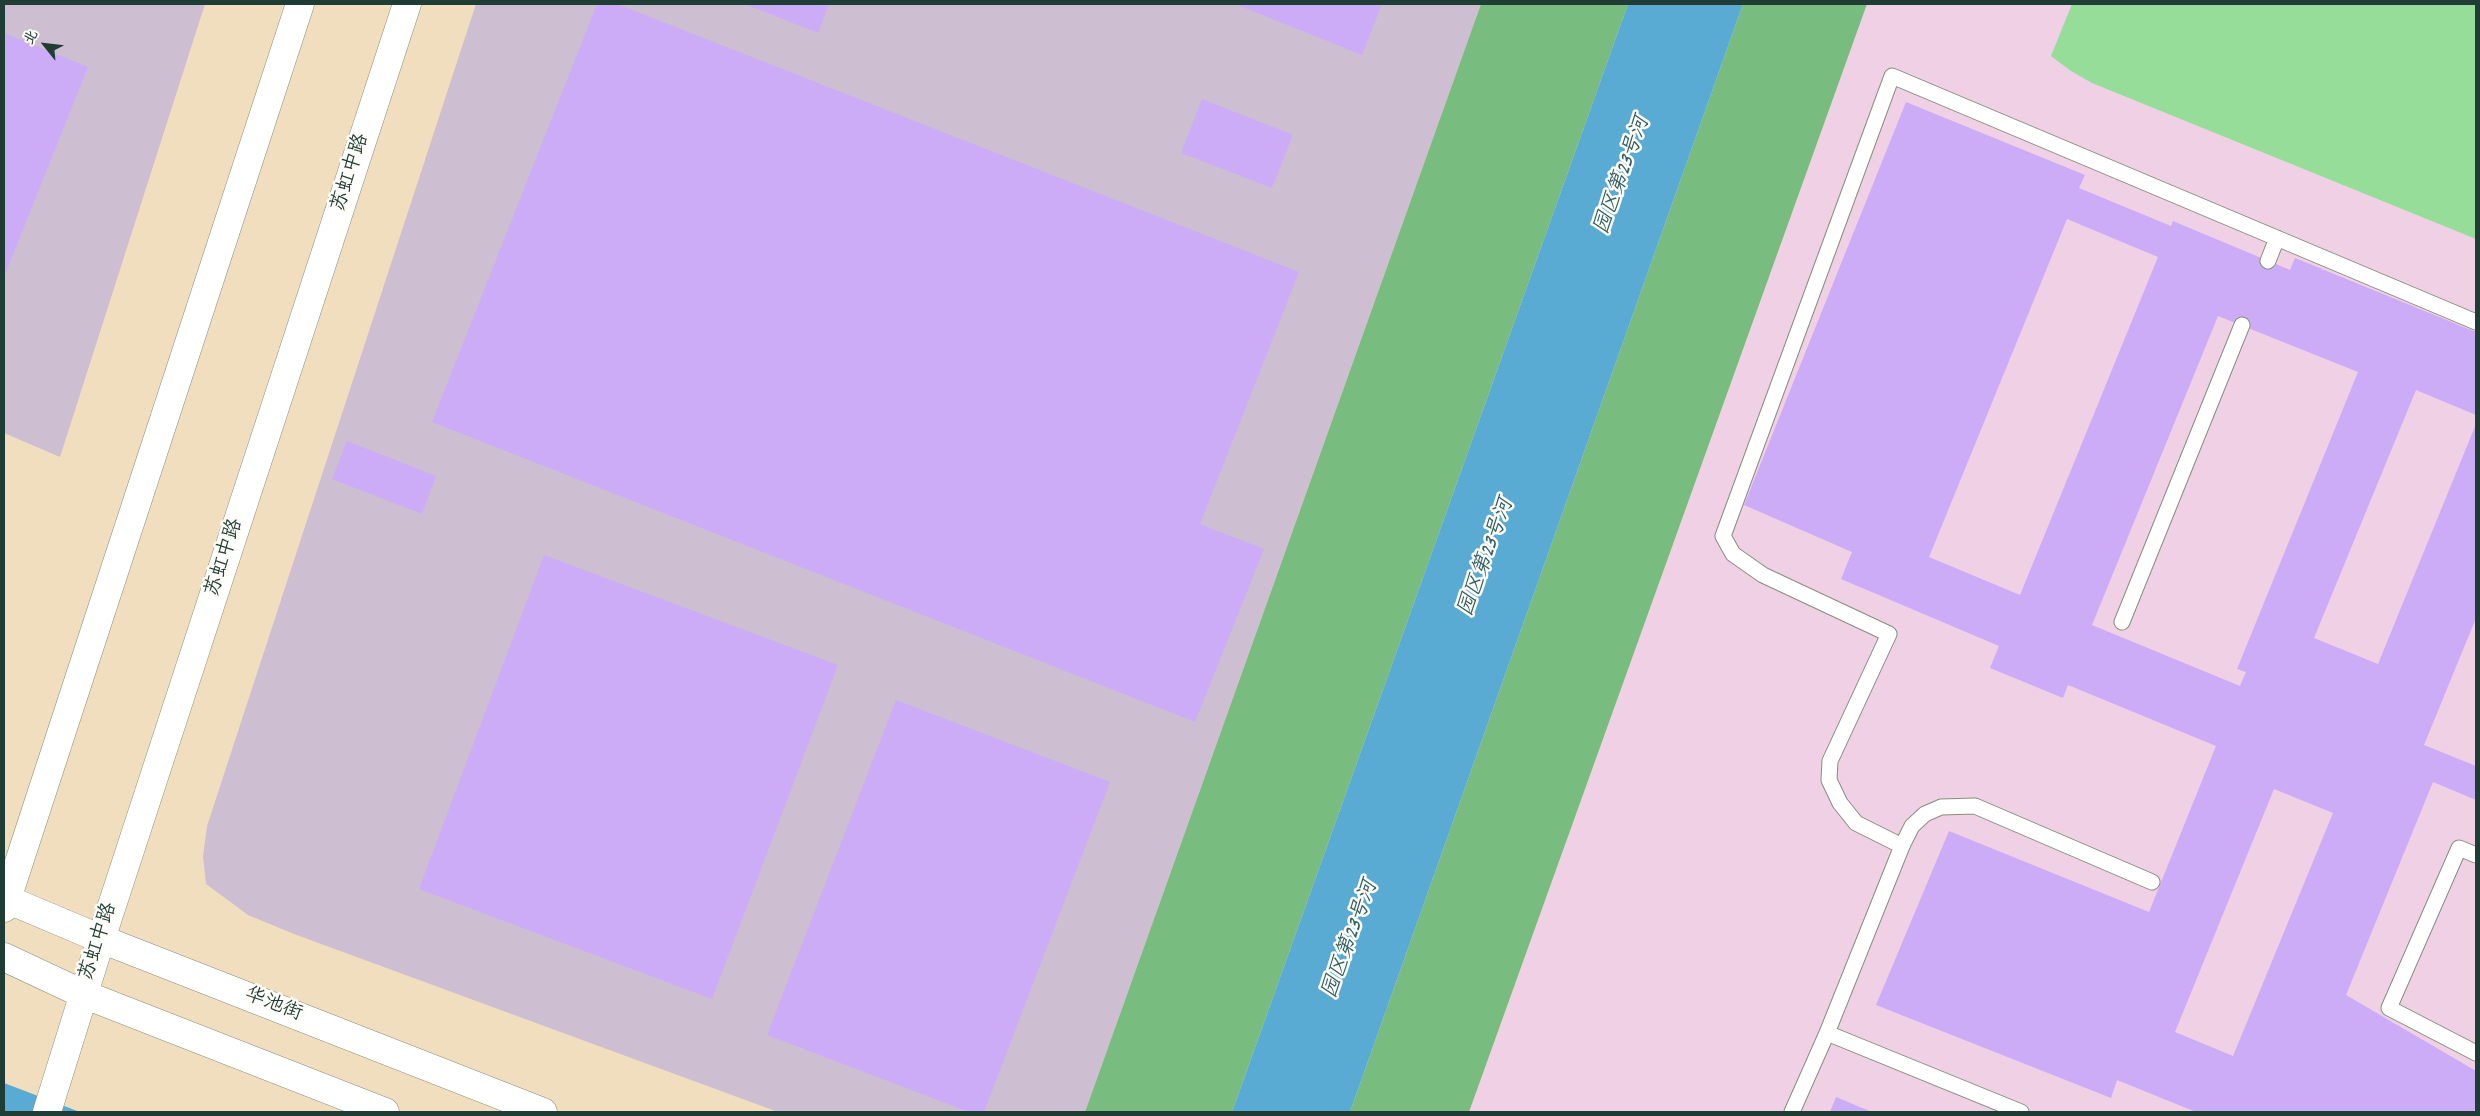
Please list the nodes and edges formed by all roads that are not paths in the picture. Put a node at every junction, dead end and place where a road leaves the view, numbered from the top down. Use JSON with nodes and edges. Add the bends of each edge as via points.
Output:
{"nodes":[{"id":1,"x":300,"y":4,"type":"edge"},
{"id":2,"x":407,"y":4,"type":"edge"},
{"id":3,"x":2277,"y":238,"type":"junction"},
{"id":4,"x":2268,"y":261,"type":"dead end"},
{"id":5,"x":2476,"y":322,"type":"edge"},
{"id":6,"x":2242,"y":325,"type":"dead end"},
{"id":7,"x":2122,"y":622,"type":"dead end"},
{"id":8,"x":1902,"y":846,"type":"junction"},
{"id":9,"x":2476,"y":855,"type":"edge"},
{"id":10,"x":2152,"y":882,"type":"dead end"},
{"id":11,"x":5,"y":902,"type":"edge"},
{"id":12,"x":100,"y":939,"type":"junction"},
{"id":13,"x":4,"y":957,"type":"edge"},
{"id":14,"x":83,"y":994,"type":"junction"},
{"id":15,"x":1827,"y":1033,"type":"junction"},
{"id":16,"x":2476,"y":1053,"type":"edge"},
{"id":17,"x":50,"y":1102,"type":"edge"},
{"id":18,"x":385,"y":1112,"type":"edge"},
{"id":19,"x":543,"y":1112,"type":"edge"},
{"id":20,"x":1792,"y":1112,"type":"edge"},
{"id":21,"x":2021,"y":1112,"type":"edge"}],
"edges":[{"from":1,"to":11,"type":"main road"},
{"from":2,"to":12,"type":"main road","name":"苏虹中路"},
{"from":3,"to":4,"type":"lane"},
{"from":3,"to":5,"type":"lane"},
{"from":3,"to":8,"type":"lane","via":[[1892,76],[1723,536],[1732,554],[1763,576],[1889,634],[1830,761],[1829,780],[1840,803],[1856,823]]},
{"from":6,"to":7,"type":"lane"},
{"from":8,"to":10,"type":"lane","via":[[1912,826],[1925,814],[1940,807],[1975,806]]},
{"from":8,"to":15,"type":"lane"},
{"from":9,"to":16,"type":"lane","via":[[2459,848],[2390,1008]]},
{"from":11,"to":12,"type":"main road","name":"华池街"},
{"from":12,"to":14,"type":"main road","name":"苏虹中路"},
{"from":12,"to":19,"type":"main road","name":"华池街"},
{"from":13,"to":14,"type":"main road"},
{"from":14,"to":17,"type":"main road","name":"苏虹中路"},
{"from":14,"to":18,"type":"main road"},
{"from":15,"to":20,"type":"lane"},
{"from":15,"to":21,"type":"lane"}]}
